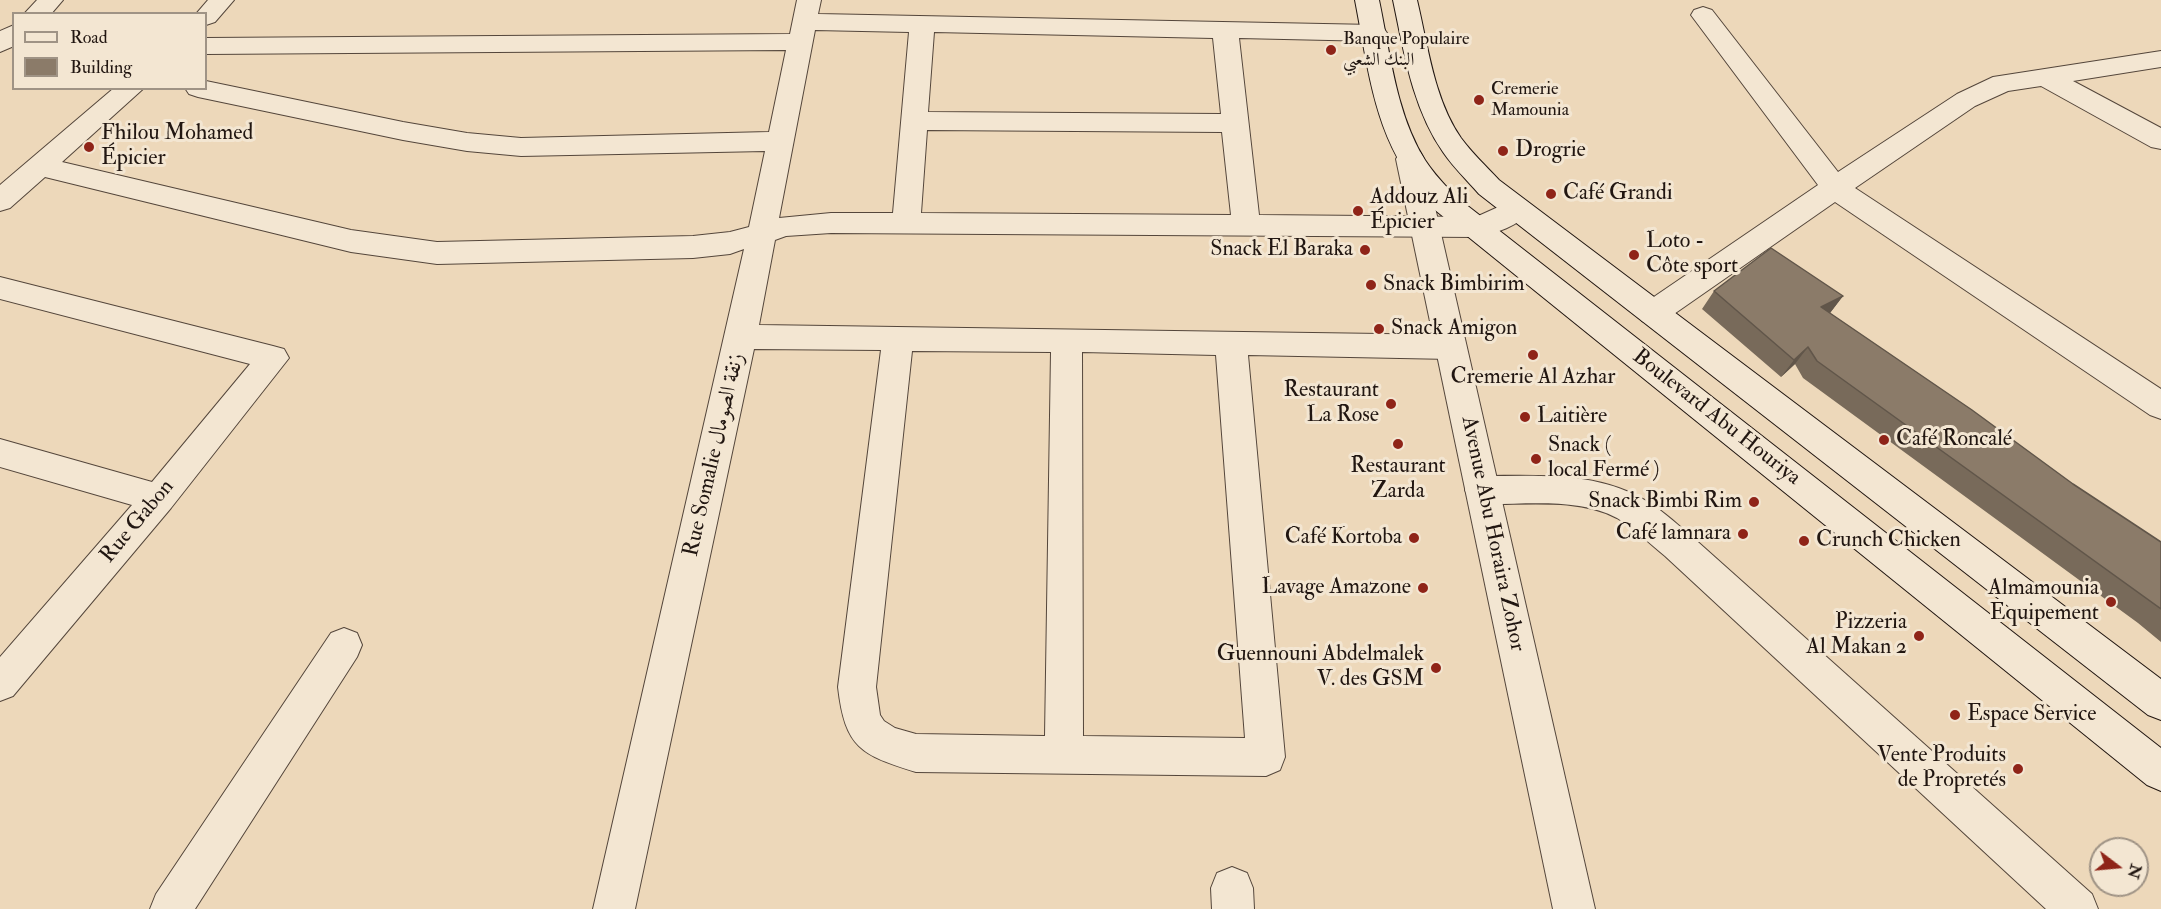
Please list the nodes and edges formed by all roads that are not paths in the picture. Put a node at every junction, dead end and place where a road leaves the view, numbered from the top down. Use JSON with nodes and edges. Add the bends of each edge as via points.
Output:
{"nodes":[{"id":1,"x":51,"y":0,"type":"edge"},
{"id":2,"x":222,"y":0,"type":"edge"},
{"id":3,"x":1367,"y":0,"type":"edge"},
{"id":4,"x":1405,"y":0,"type":"edge"},
{"id":5,"x":38,"y":12,"type":"edge"},
{"id":6,"x":1703,"y":15,"type":"dead end"},
{"id":7,"x":207,"y":16,"type":"edge"},
{"id":8,"x":804,"y":22,"type":"edge"},
{"id":9,"x":922,"y":26,"type":"junction"},
{"id":10,"x":1225,"y":30,"type":"junction"},
{"id":11,"x":1374,"y":33,"type":"junction"},
{"id":12,"x":12,"y":35,"type":"edge"},
{"id":13,"x":0,"y":44,"type":"edge"},
{"id":14,"x":207,"y":46,"type":"edge"},
{"id":15,"x":2161,"y":59,"type":"edge"},
{"id":16,"x":2044,"y":76,"type":"junction"},
{"id":17,"x":129,"y":90,"type":"edge"},
{"id":18,"x":207,"y":90,"type":"edge"},
{"id":19,"x":913,"y":121,"type":"junction"},
{"id":20,"x":1236,"y":123,"type":"junction"},
{"id":21,"x":2161,"y":140,"type":"edge"},
{"id":22,"x":780,"y":141,"type":"junction"},
{"id":23,"x":1410,"y":159,"type":"junction"},
{"id":24,"x":42,"y":167,"type":"junction"},
{"id":25,"x":1472,"y":169,"type":"junction"},
{"id":26,"x":1835,"y":188,"type":"junction"},
{"id":27,"x":2,"y":197,"type":"edge"},
{"id":28,"x":1516,"y":209,"type":"junction"},
{"id":29,"x":906,"y":223,"type":"junction"},
{"id":30,"x":1246,"y":226,"type":"junction"},
{"id":31,"x":1424,"y":227,"type":"junction"},
{"id":32,"x":1476,"y":227,"type":"junction"},
{"id":33,"x":763,"y":232,"type":"junction"},
{"id":34,"x":0,"y":288,"type":"edge"},
{"id":35,"x":1653,"y":313,"type":"junction"},
{"id":36,"x":741,"y":337,"type":"junction"},
{"id":37,"x":898,"y":339,"type":"junction"},
{"id":38,"x":1067,"y":340,"type":"junction"},
{"id":39,"x":1232,"y":343,"type":"junction"},
{"id":40,"x":1451,"y":347,"type":"junction"},
{"id":41,"x":2161,"y":406,"type":"edge"},
{"id":42,"x":0,"y":453,"type":"edge"},
{"id":43,"x":1482,"y":490,"type":"junction"},
{"id":44,"x":159,"y":498,"type":"junction"},
{"id":45,"x":344,"y":645,"type":"dead end"},
{"id":46,"x":0,"y":684,"type":"edge"},
{"id":47,"x":2161,"y":702,"type":"edge"},
{"id":48,"x":1064,"y":753,"type":"junction"},
{"id":49,"x":2161,"y":772,"type":"edge"},
{"id":50,"x":171,"y":909,"type":"edge"},
{"id":51,"x":614,"y":909,"type":"edge"},
{"id":52,"x":1574,"y":909,"type":"edge"},
{"id":53,"x":2077,"y":909,"type":"edge"}],
"edges":[{"from":1,"to":5,"type":"street"},
{"from":2,"to":7,"type":"street"},
{"from":3,"to":11,"type":"street","name":"Boulevard Abu Houriya"},
{"from":4,"to":25,"type":"street","name":"Boulevard Abu Houriya","via":[[1427,90],[1439,121]]},
{"from":6,"to":26,"type":"street"},
{"from":8,"to":9,"type":"street"},
{"from":8,"to":14,"type":"street"},
{"from":8,"to":22,"type":"street","name":"Rue Somalie زنقة الصومال"},
{"from":9,"to":10,"type":"street"},
{"from":9,"to":19,"type":"street"},
{"from":10,"to":11,"type":"street"},
{"from":10,"to":20,"type":"street"},
{"from":11,"to":23,"type":"street","name":"Boulevard Abu Houriya","via":[[1395,126]]},
{"from":12,"to":13,"type":"street"},
{"from":15,"to":16,"type":"street"},
{"from":16,"to":21,"type":"street"},
{"from":16,"to":26,"type":"street","via":[[2002,83],[1966,100]]},
{"from":17,"to":24,"type":"street"},
{"from":18,"to":22,"type":"street","via":[[403,131],[510,146]]},
{"from":19,"to":20,"type":"street"},
{"from":19,"to":29,"type":"street"},
{"from":20,"to":30,"type":"street"},
{"from":22,"to":33,"type":"street","name":"Rue Somalie زنقة الصومال"},
{"from":23,"to":25,"type":"street","via":[[1434,159]]},
{"from":23,"to":31,"type":"street","name":"Avenue Abu Horaira Zohor"},
{"from":23,"to":32,"type":"street","name":"Boulevard Abu Houriya","via":[[1437,195]]},
{"from":24,"to":27,"type":"street"},
{"from":24,"to":33,"type":"street","via":[[351,241],[437,253],[693,247],[730,243]]},
{"from":25,"to":28,"type":"street","name":"Boulevard Abu Houriya"},
{"from":26,"to":35,"type":"street"},
{"from":26,"to":41,"type":"street"},
{"from":28,"to":32,"type":"street","via":[[1490,224]]},
{"from":28,"to":35,"type":"street","name":"Boulevard Abu Houriya"},
{"from":29,"to":30,"type":"street"},
{"from":29,"to":33,"type":"street","via":[[786,226]]},
{"from":30,"to":31,"type":"street"},
{"from":31,"to":32,"type":"street"},
{"from":31,"to":40,"type":"street","name":"Avenue Abu Horaira Zohor"},
{"from":32,"to":49,"type":"street","name":"Boulevard Abu Houriya"},
{"from":33,"to":36,"type":"street","name":"Rue Somalie زنقة الصومال"},
{"from":34,"to":44,"type":"street","name":"Rue Gabon","via":[[273,358]]},
{"from":35,"to":47,"type":"street","name":"Boulevard Abu Houriya"},
{"from":36,"to":37,"type":"street"},
{"from":36,"to":51,"type":"street","name":"Rue Somalie زنقة الصومال"},
{"from":37,"to":38,"type":"street"},
{"from":37,"to":48,"type":"street","via":[[857,687],[860,717],[870,734],[885,744],[916,753]]},
{"from":38,"to":39,"type":"street"},
{"from":38,"to":48,"type":"street"},
{"from":39,"to":40,"type":"street"},
{"from":39,"to":48,"type":"street","via":[[1266,757]]},
{"from":40,"to":43,"type":"street","name":"Avenue Abu Horaira Zohor"},
{"from":42,"to":44,"type":"street"},
{"from":43,"to":52,"type":"street","name":"Avenue Abu Horaira Zohor"},
{"from":43,"to":53,"type":"street","via":[[1575,493],[1627,506],[1677,545]]},
{"from":44,"to":46,"type":"street","name":"Rue Gabon"},
{"from":45,"to":50,"type":"street"}]}
